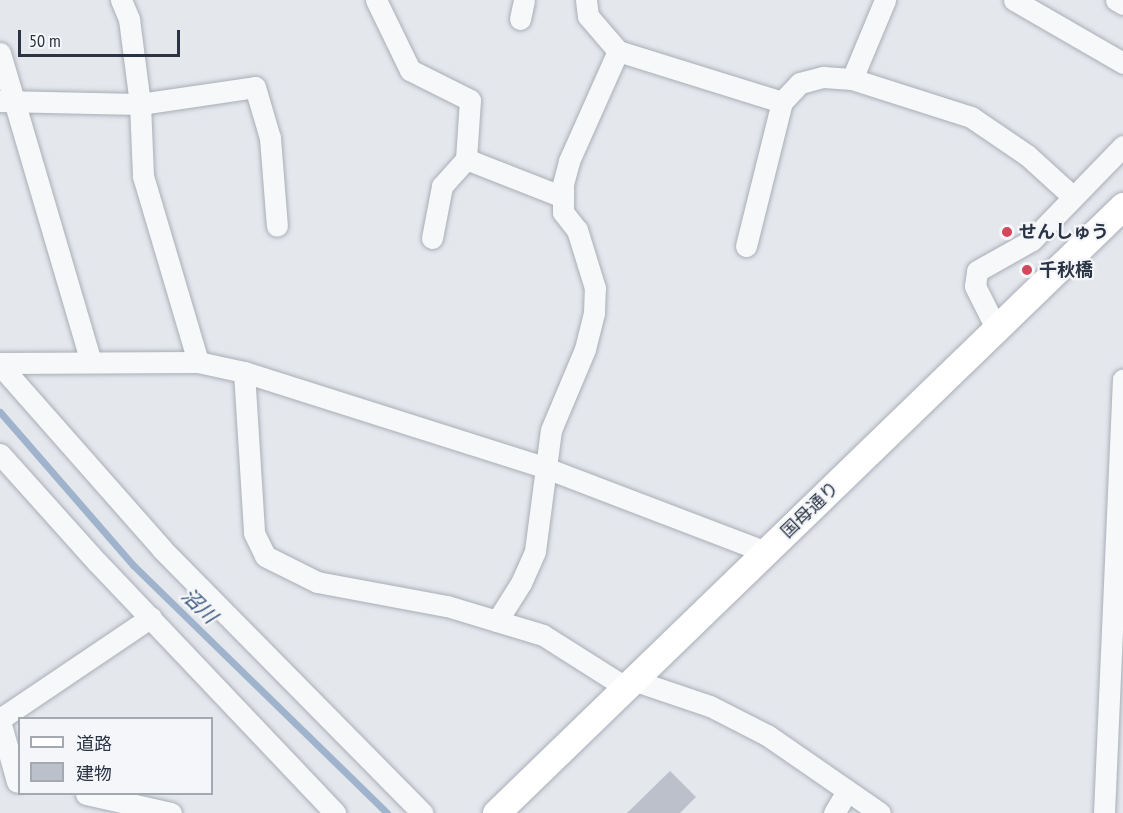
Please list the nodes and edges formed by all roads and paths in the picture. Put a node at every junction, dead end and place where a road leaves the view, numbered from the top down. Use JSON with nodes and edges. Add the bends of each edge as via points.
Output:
{"nodes":[{"id":1,"x":121,"y":0,"type":"edge"},
{"id":2,"x":376,"y":0,"type":"edge"},
{"id":3,"x":586,"y":0,"type":"edge"},
{"id":4,"x":885,"y":0,"type":"edge"},
{"id":5,"x":1014,"y":0,"type":"edge"},
{"id":6,"x":1116,"y":0,"type":"edge"},
{"id":7,"x":1123,"y":4,"type":"edge"},
{"id":8,"x":618,"y":51,"type":"junction"},
{"id":9,"x":0,"y":53,"type":"edge"},
{"id":10,"x":1123,"y":63,"type":"edge"},
{"id":11,"x":852,"y":79,"type":"junction"},
{"id":12,"x":8,"y":101,"type":"edge"},
{"id":13,"x":782,"y":102,"type":"junction"},
{"id":14,"x":140,"y":104,"type":"junction"},
{"id":15,"x":1123,"y":146,"type":"edge"},
{"id":16,"x":466,"y":159,"type":"junction"},
{"id":17,"x":1072,"y":196,"type":"junction"},
{"id":18,"x":563,"y":197,"type":"junction"},
{"id":19,"x":1123,"y":206,"type":"edge"},
{"id":20,"x":277,"y":226,"type":"dead end"},
{"id":21,"x":432,"y":238,"type":"dead end"},
{"id":22,"x":746,"y":246,"type":"dead end"},
{"id":23,"x":998,"y":330,"type":"junction"},
{"id":24,"x":91,"y":362,"type":"junction"},
{"id":25,"x":198,"y":362,"type":"junction"},
{"id":26,"x":0,"y":364,"type":"edge"},
{"id":27,"x":244,"y":372,"type":"junction"},
{"id":28,"x":1123,"y":379,"type":"edge"},
{"id":29,"x":0,"y":454,"type":"edge"},
{"id":30,"x":546,"y":468,"type":"junction"},
{"id":31,"x":766,"y":552,"type":"junction"},
{"id":32,"x":151,"y":617,"type":"junction"},
{"id":33,"x":498,"y":621,"type":"junction"},
{"id":34,"x":629,"y":684,"type":"junction"},
{"id":35,"x":0,"y":720,"type":"edge"},
{"id":36,"x":12,"y":784,"type":"edge"},
{"id":37,"x":847,"y":791,"type":"junction"},
{"id":38,"x":92,"y":801,"type":"edge"},
{"id":39,"x":171,"y":813,"type":"edge"},
{"id":40,"x":335,"y":813,"type":"edge"},
{"id":41,"x":422,"y":813,"type":"edge"},
{"id":42,"x":496,"y":813,"type":"edge"},
{"id":43,"x":834,"y":813,"type":"edge"},
{"id":44,"x":880,"y":813,"type":"edge"},
{"id":45,"x":1104,"y":813,"type":"edge"}],
"edges":[{"from":1,"to":14,"type":"street","via":[[129,19]]},
{"from":2,"to":16,"type":"street","via":[[410,70],[470,100]]},
{"from":3,"to":8,"type":"street","via":[[588,16]]},
{"from":4,"to":11,"type":"street"},
{"from":5,"to":10,"type":"street"},
{"from":6,"to":7,"type":"street"},
{"from":8,"to":13,"type":"street"},
{"from":8,"to":18,"type":"street","via":[[569,160]]},
{"from":9,"to":12,"type":"street"},
{"from":11,"to":13,"type":"street","via":[[823,77],[800,83]]},
{"from":11,"to":17,"type":"street","via":[[971,117],[1028,155]]},
{"from":12,"to":14,"type":"street"},
{"from":12,"to":24,"type":"street"},
{"from":13,"to":22,"type":"street"},
{"from":14,"to":20,"type":"street","via":[[255,87],[270,138]]},
{"from":14,"to":25,"type":"street","via":[[143,176]]},
{"from":15,"to":17,"type":"street"},
{"from":16,"to":18,"type":"street"},
{"from":16,"to":21,"type":"street","via":[[442,186]]},
{"from":17,"to":23,"type":"street","via":[[1032,240],[977,271],[975,286]]},
{"from":18,"to":30,"type":"street","via":[[563,212],[577,230],[595,288],[594,313],[585,349],[551,430]]},
{"from":19,"to":23,"type":"main road","name":"国母通り"},
{"from":23,"to":31,"type":"main road","name":"国母通り"},
{"from":24,"to":25,"type":"street"},
{"from":24,"to":26,"type":"street"},
{"from":25,"to":27,"type":"street"},
{"from":26,"to":41,"type":"street","via":[[162,549]]},
{"from":27,"to":30,"type":"street"},
{"from":27,"to":33,"type":"street","via":[[254,534],[265,556],[317,582],[447,606]]},
{"from":28,"to":45,"type":"street"},
{"from":29,"to":32,"type":"street"},
{"from":30,"to":31,"type":"street"},
{"from":30,"to":33,"type":"street","via":[[535,551]]},
{"from":31,"to":34,"type":"main road","name":"国母通り"},
{"from":32,"to":35,"type":"street"},
{"from":32,"to":40,"type":"street"},
{"from":33,"to":34,"type":"street","via":[[543,635]]},
{"from":34,"to":37,"type":"street","via":[[729,716],[767,735]]},
{"from":34,"to":42,"type":"main road","name":"国母通り"},
{"from":35,"to":36,"type":"street"},
{"from":37,"to":43,"type":"street"},
{"from":37,"to":44,"type":"street"},
{"from":38,"to":39,"type":"street"}]}
